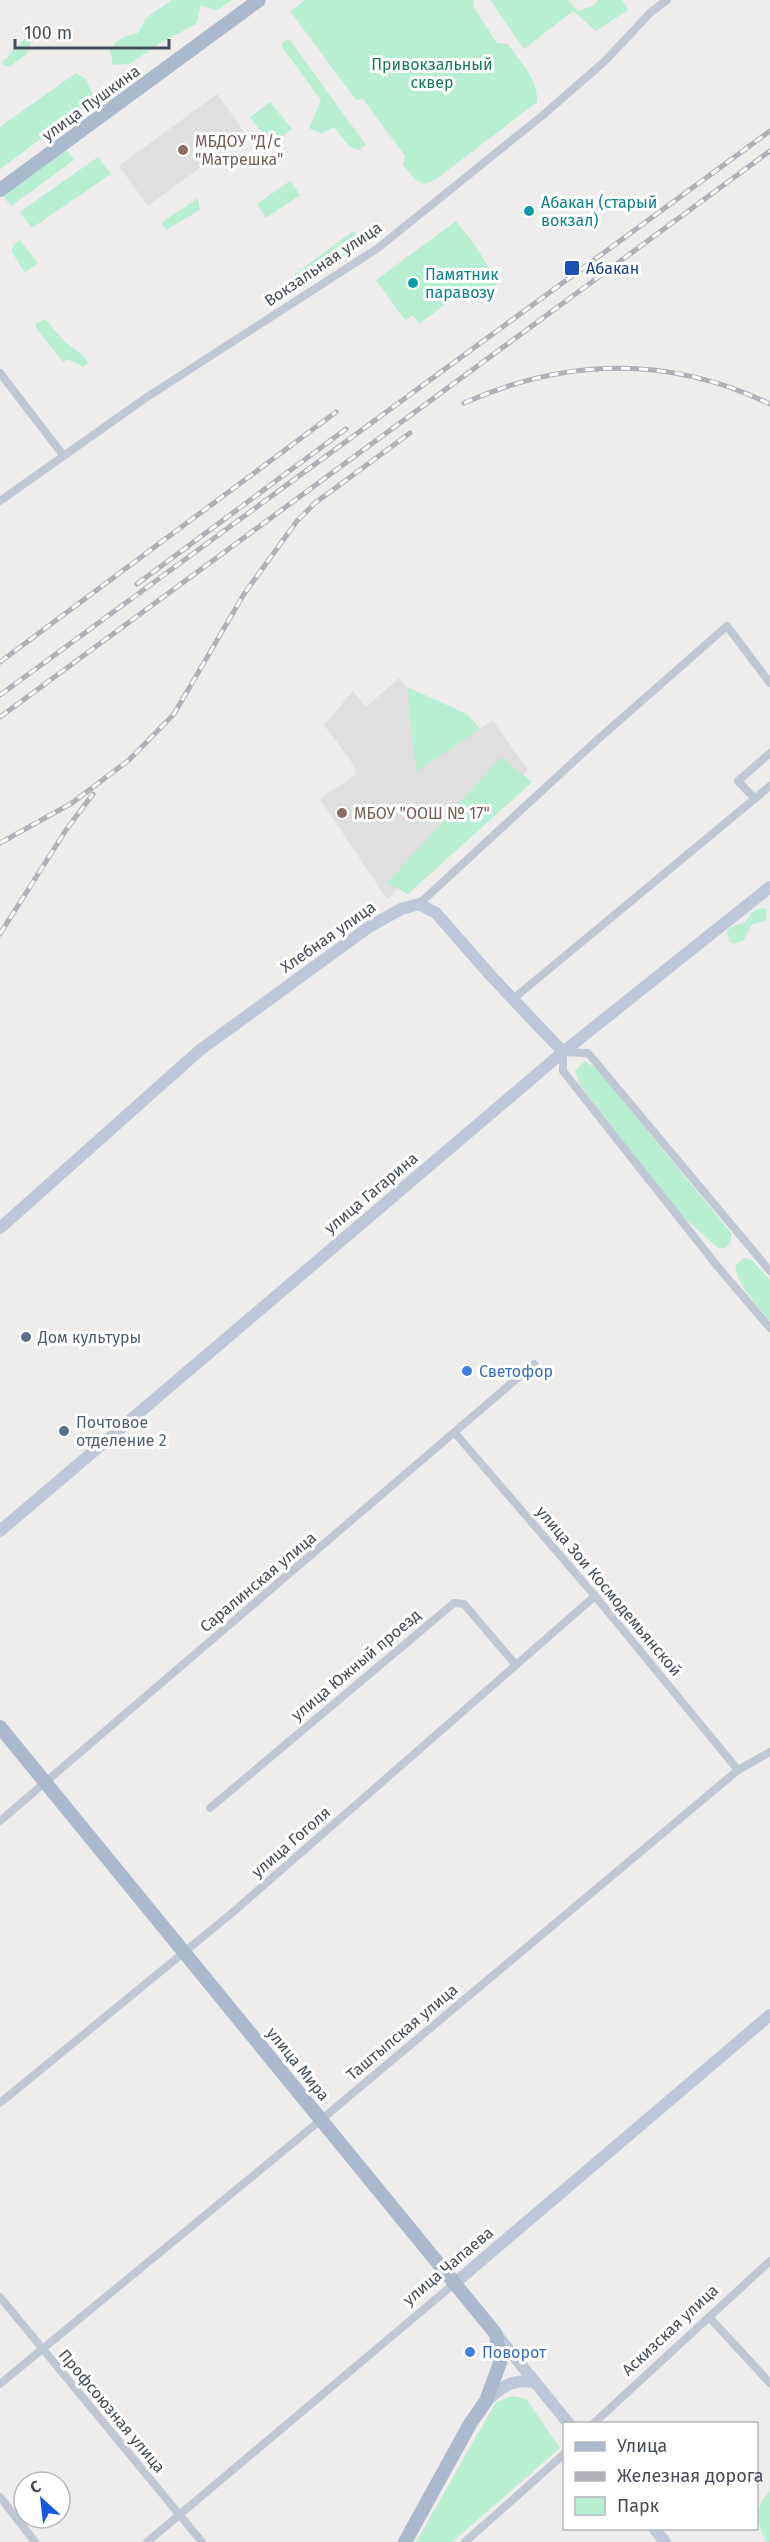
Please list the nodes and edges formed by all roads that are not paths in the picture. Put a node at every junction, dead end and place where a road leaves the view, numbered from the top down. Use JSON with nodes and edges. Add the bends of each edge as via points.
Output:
{"nodes":[{"id":1,"x":259,"y":0,"type":"edge"},
{"id":2,"x":667,"y":0,"type":"edge"},
{"id":3,"x":0,"y":190,"type":"edge"},
{"id":4,"x":0,"y":373,"type":"edge"},
{"id":5,"x":63,"y":455,"type":"junction"},
{"id":6,"x":0,"y":501,"type":"edge"},
{"id":7,"x":770,"y":683,"type":"edge"},
{"id":8,"x":770,"y":753,"type":"edge"},
{"id":9,"x":770,"y":786,"type":"edge"},
{"id":10,"x":754,"y":799,"type":"junction"},
{"id":11,"x":770,"y":887,"type":"edge"},
{"id":12,"x":419,"y":904,"type":"junction"},
{"id":13,"x":513,"y":999,"type":"junction"},
{"id":14,"x":563,"y":1052,"type":"junction"},
{"id":15,"x":0,"y":1228,"type":"edge"},
{"id":16,"x":770,"y":1271,"type":"edge"},
{"id":17,"x":770,"y":1328,"type":"edge"},
{"id":18,"x":534,"y":1364,"type":"dead end"},
{"id":19,"x":455,"y":1433,"type":"junction"},
{"id":20,"x":0,"y":1531,"type":"edge"},
{"id":21,"x":596,"y":1596,"type":"junction"},
{"id":22,"x":515,"y":1664,"type":"junction"},
{"id":23,"x":0,"y":1727,"type":"edge"},
{"id":24,"x":770,"y":1752,"type":"edge"},
{"id":25,"x":738,"y":1770,"type":"junction"},
{"id":26,"x":45,"y":1782,"type":"junction"},
{"id":27,"x":210,"y":1808,"type":"dead end"},
{"id":28,"x":0,"y":1821,"type":"edge"},
{"id":29,"x":184,"y":1951,"type":"junction"},
{"id":30,"x":770,"y":2015,"type":"edge"},
{"id":31,"x":0,"y":2103,"type":"edge"},
{"id":32,"x":322,"y":2119,"type":"junction"},
{"id":33,"x":770,"y":2261,"type":"edge"},
{"id":34,"x":455,"y":2283,"type":"junction"},
{"id":35,"x":0,"y":2298,"type":"edge"},
{"id":36,"x":709,"y":2318,"type":"junction"},
{"id":37,"x":496,"y":2334,"type":"junction"},
{"id":38,"x":42,"y":2349,"type":"junction"},
{"id":39,"x":534,"y":2382,"type":"junction"},
{"id":40,"x":770,"y":2383,"type":"edge"},
{"id":41,"x":0,"y":2384,"type":"edge"},
{"id":42,"x":486,"y":2401,"type":"junction"},
{"id":43,"x":567,"y":2422,"type":"edge"},
{"id":44,"x":595,"y":2422,"type":"edge"},
{"id":45,"x":563,"y":2455,"type":"edge"},
{"id":46,"x":0,"y":2498,"type":"edge"},
{"id":47,"x":179,"y":2515,"type":"junction"},
{"id":48,"x":655,"y":2530,"type":"edge"},
{"id":49,"x":35,"y":2542,"type":"edge"},
{"id":50,"x":147,"y":2542,"type":"edge"},
{"id":51,"x":202,"y":2542,"type":"edge"},
{"id":52,"x":405,"y":2542,"type":"edge"},
{"id":53,"x":465,"y":2542,"type":"edge"},
{"id":54,"x":665,"y":2542,"type":"edge"}],
"edges":[{"from":1,"to":3,"type":"main road","name":"улица Пушкина"},
{"from":2,"to":5,"type":"street","name":"Вокзальная улица","via":[[543,116],[378,248]]},
{"from":4,"to":5,"type":"street"},
{"from":5,"to":6,"type":"street","name":"Вокзальная улица"},
{"from":7,"to":12,"type":"street","name":"Хлебная улица","via":[[727,626]]},
{"from":8,"to":10,"type":"street","via":[[738,781]]},
{"from":9,"to":10,"type":"street"},
{"from":10,"to":13,"type":"street"},
{"from":11,"to":14,"type":"street","name":"улица Гагарина"},
{"from":12,"to":13,"type":"street","via":[[436,913]]},
{"from":12,"to":15,"type":"street","name":"Хлебная улица","via":[[369,927],[208,1044]]},
{"from":13,"to":14,"type":"street"},
{"from":14,"to":16,"type":"street","via":[[588,1053]]},
{"from":14,"to":17,"type":"street","via":[[563,1071],[567,1077]]},
{"from":14,"to":20,"type":"street","name":"улица Гагарина"},
{"from":18,"to":19,"type":"street","name":"Саралинская улица"},
{"from":19,"to":21,"type":"street","name":"улица Зои Космодемьянской"},
{"from":19,"to":26,"type":"street","name":"Саралинская улица"},
{"from":21,"to":22,"type":"street","name":"улица Гоголя"},
{"from":21,"to":25,"type":"street","name":"улица Зои Космодемьянской"},
{"from":22,"to":27,"type":"street","name":"улица Южный проезд","via":[[464,1604],[454,1603]]},
{"from":22,"to":29,"type":"street","name":"улица Гоголя"},
{"from":23,"to":26,"type":"main road","name":"улица Мира"},
{"from":24,"to":25,"type":"street","name":"Таштыпская улица"},
{"from":25,"to":32,"type":"street","name":"Таштыпская улица"},
{"from":26,"to":28,"type":"street","name":"Саралинская улица"},
{"from":26,"to":29,"type":"main road","name":"улица Мира"},
{"from":29,"to":31,"type":"street","name":"улица Гоголя"},
{"from":29,"to":32,"type":"main road","name":"улица Мира"},
{"from":30,"to":34,"type":"street","name":"улица Чапаева"},
{"from":32,"to":34,"type":"main road","name":"улица Мира"},
{"from":32,"to":38,"type":"street","name":"Таштыпская улица"},
{"from":33,"to":36,"type":"street","name":"Аскизская улица"},
{"from":34,"to":37,"type":"main road","name":"улица Мира"},
{"from":34,"to":47,"type":"street","name":"улица Чапаева"},
{"from":35,"to":38,"type":"street","name":"Профсоюзная улица"},
{"from":36,"to":40,"type":"street"},
{"from":36,"to":44,"type":"street","name":"Аскизская улица"},
{"from":37,"to":39,"type":"street","name":"улица Мира"},
{"from":37,"to":42,"type":"main road","via":[[500,2363]]},
{"from":38,"to":41,"type":"street","name":"Таштыпская улица"},
{"from":38,"to":47,"type":"street","name":"Профсоюзная улица"},
{"from":39,"to":42,"type":"street","via":[[517,2379]]},
{"from":39,"to":43,"type":"street","name":"улица Мира"},
{"from":42,"to":52,"type":"main road"},
{"from":45,"to":53,"type":"street"},
{"from":46,"to":49,"type":"street"},
{"from":47,"to":50,"type":"street","name":"улица Чапаева"},
{"from":47,"to":51,"type":"street","name":"Профсоюзная улица"},
{"from":48,"to":54,"type":"street"}]}
